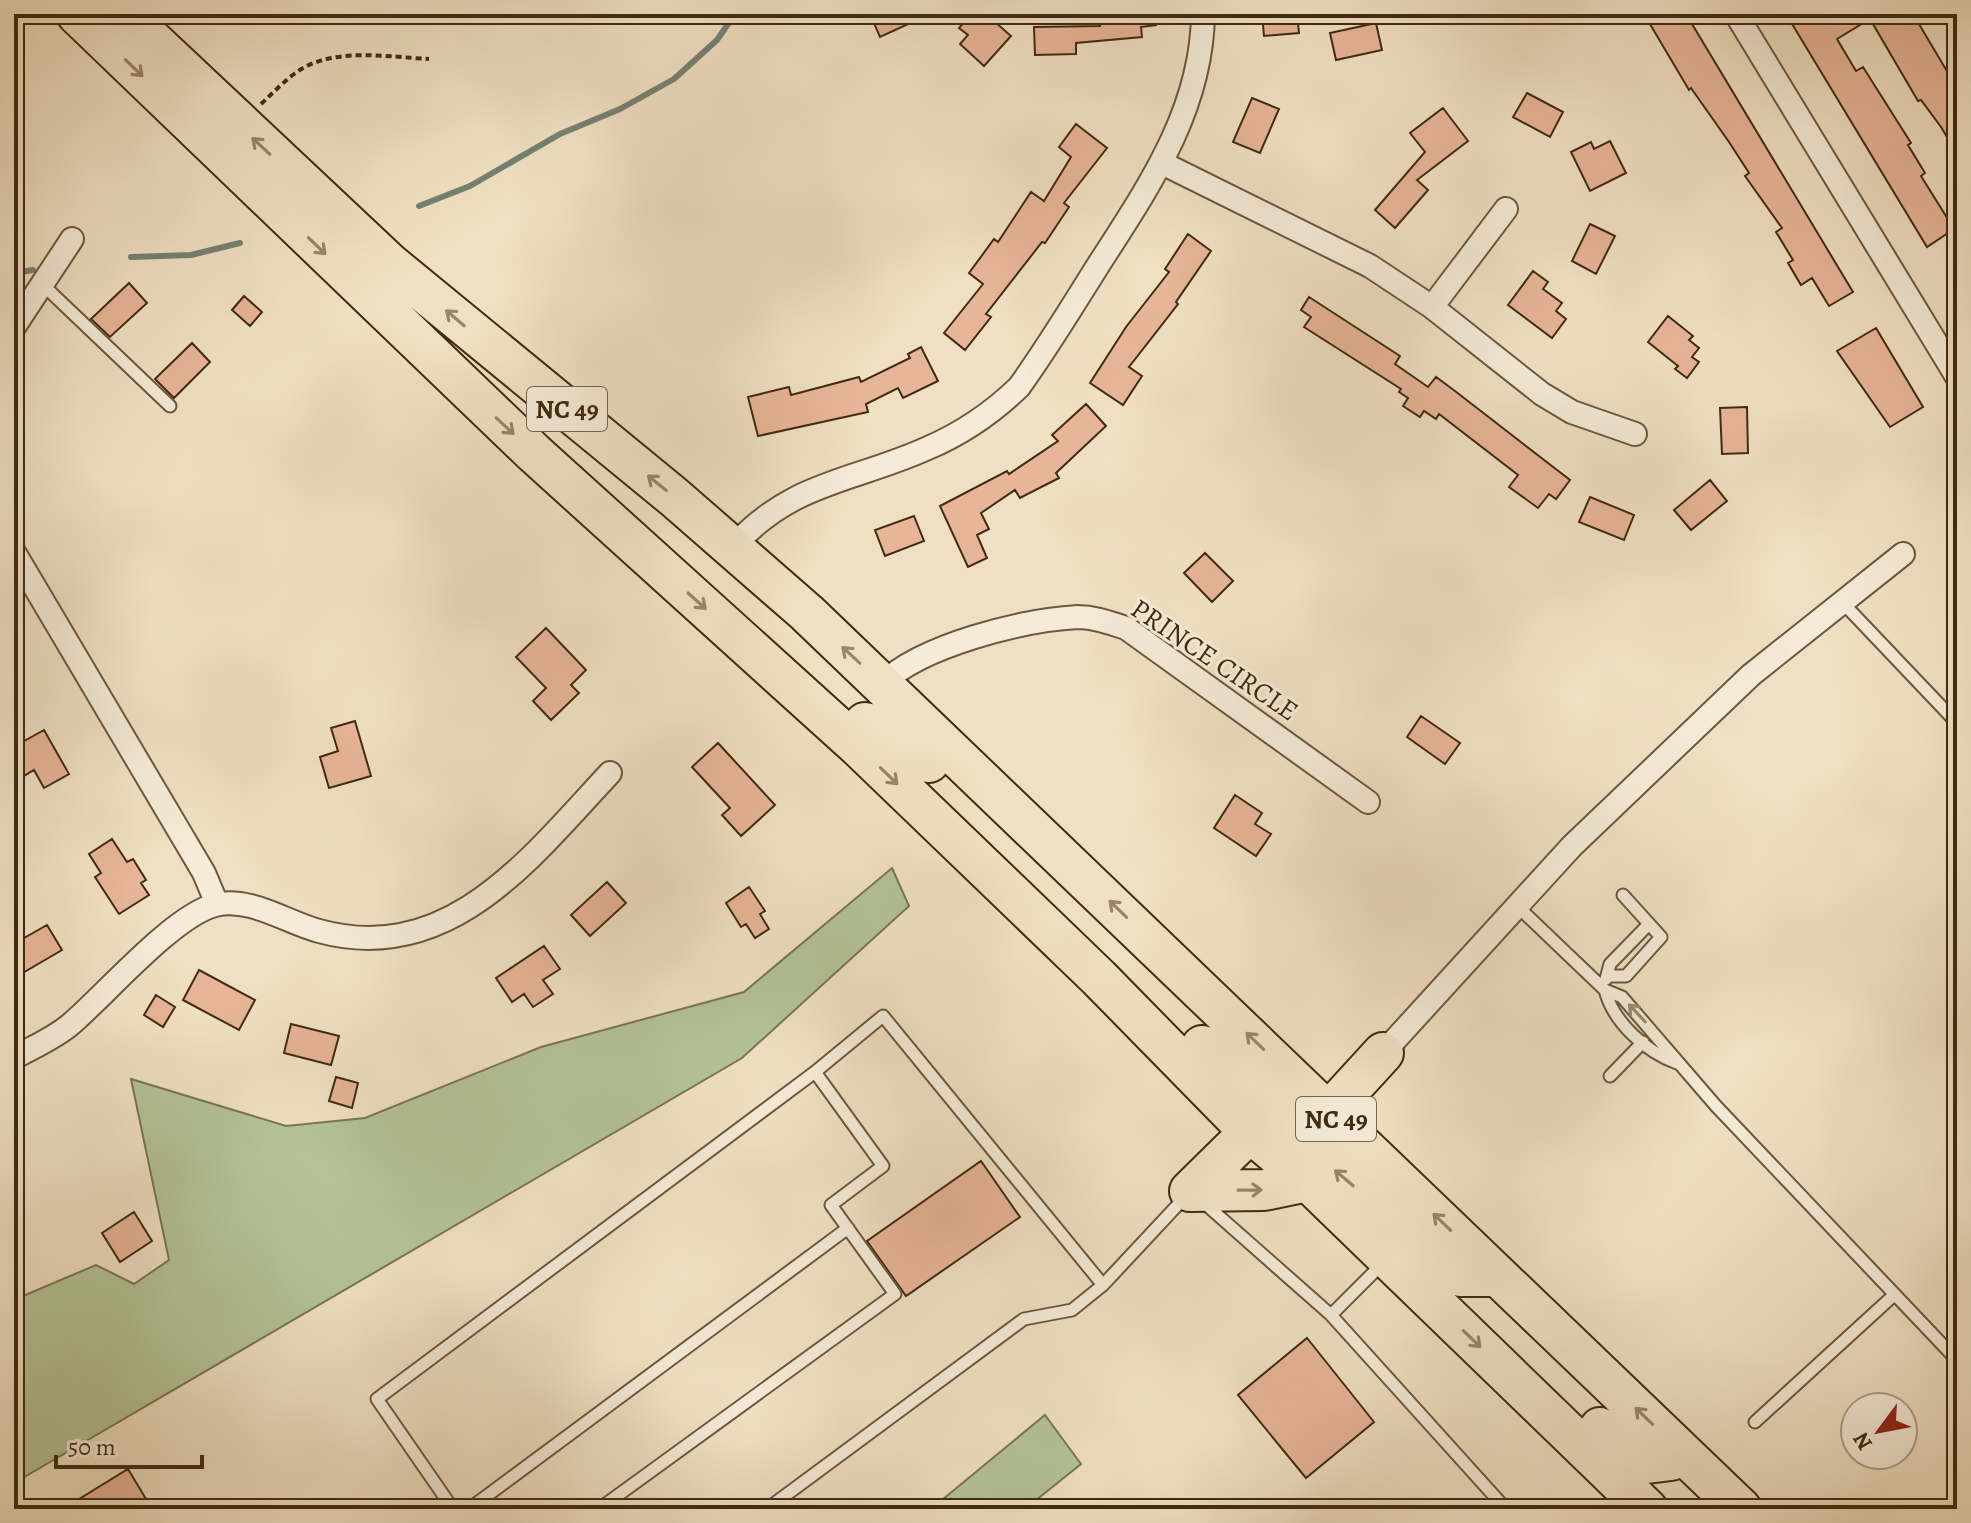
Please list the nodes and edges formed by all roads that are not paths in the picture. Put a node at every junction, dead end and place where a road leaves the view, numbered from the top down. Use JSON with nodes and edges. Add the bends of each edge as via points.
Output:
{"nodes":[{"id":1,"x":77,"y":14,"type":"edge"},
{"id":2,"x":124,"y":14,"type":"edge"},
{"id":3,"x":1203,"y":14,"type":"edge"},
{"id":4,"x":1736,"y":14,"type":"edge"},
{"id":5,"x":1162,"y":163,"type":"junction"},
{"id":6,"x":1506,"y":209,"type":"dead end"},
{"id":7,"x":72,"y":239,"type":"dead end"},
{"id":8,"x":41,"y":283,"type":"junction"},
{"id":9,"x":1432,"y":307,"type":"junction"},
{"id":10,"x":14,"y":327,"type":"edge"},
{"id":11,"x":1957,"y":377,"type":"edge"},
{"id":12,"x":170,"y":406,"type":"dead end"},
{"id":13,"x":1635,"y":434,"type":"dead end"},
{"id":14,"x":733,"y":547,"type":"junction"},
{"id":15,"x":14,"y":552,"type":"edge"},
{"id":16,"x":1903,"y":554,"type":"dead end"},
{"id":17,"x":1843,"y":603,"type":"junction"},
{"id":18,"x":882,"y":684,"type":"junction"},
{"id":19,"x":1957,"y":723,"type":"edge"},
{"id":20,"x":850,"y":739,"type":"junction"},
{"id":21,"x":610,"y":773,"type":"dead end"},
{"id":22,"x":1368,"y":802,"type":"dead end"},
{"id":23,"x":1009,"y":805,"type":"junction"},
{"id":24,"x":1623,"y":895,"type":"dead end"},
{"id":25,"x":217,"y":904,"type":"junction"},
{"id":26,"x":1517,"y":906,"type":"junction"},
{"id":27,"x":1649,"y":924,"type":"junction"},
{"id":28,"x":1099,"y":978,"type":"junction"},
{"id":29,"x":1604,"y":984,"type":"junction"},
{"id":30,"x":1643,"y":1042,"type":"junction"},
{"id":31,"x":1383,"y":1053,"type":"junction"},
{"id":32,"x":14,"y":1058,"type":"edge"},
{"id":33,"x":1677,"y":1063,"type":"junction"},
{"id":34,"x":815,"y":1072,"type":"junction"},
{"id":35,"x":1291,"y":1074,"type":"junction"},
{"id":36,"x":1610,"y":1076,"type":"dead end"},
{"id":37,"x":1329,"y":1112,"type":"junction"},
{"id":38,"x":1250,"y":1132,"type":"junction"},
{"id":39,"x":1308,"y":1181,"type":"junction"},
{"id":40,"x":1190,"y":1191,"type":"junction"},
{"id":41,"x":848,"y":1228,"type":"junction"},
{"id":42,"x":1389,"y":1258,"type":"junction"},
{"id":43,"x":1498,"y":1276,"type":"junction"},
{"id":44,"x":1103,"y":1285,"type":"junction"},
{"id":45,"x":1894,"y":1295,"type":"junction"},
{"id":46,"x":1331,"y":1315,"type":"junction"},
{"id":47,"x":1957,"y":1360,"type":"edge"},
{"id":48,"x":1511,"y":1377,"type":"junction"},
{"id":49,"x":1755,"y":1422,"type":"dead end"},
{"id":50,"x":1680,"y":1451,"type":"junction"},
{"id":51,"x":453,"y":1509,"type":"edge"},
{"id":52,"x":469,"y":1509,"type":"edge"},
{"id":53,"x":599,"y":1509,"type":"edge"},
{"id":54,"x":767,"y":1509,"type":"edge"},
{"id":55,"x":1506,"y":1509,"type":"edge"},
{"id":56,"x":1647,"y":1509,"type":"edge"},
{"id":57,"x":1741,"y":1509,"type":"edge"}],
"edges":[{"from":1,"to":20,"type":"highway","number":"NC 49","one_way":true,"via":[[512,433]]},
{"from":14,"to":2,"type":"highway","number":"NC 49","one_way":true,"via":[[390,264]]},
{"from":3,"to":5,"type":"street","via":[[1191,96]]},
{"from":4,"to":11,"type":"street"},
{"from":5,"to":9,"type":"street","via":[[1370,266]]},
{"from":5,"to":14,"type":"street","via":[[1048,347],[1019,387],[994,410],[926,450],[808,490],[775,508]]},
{"from":6,"to":9,"type":"street"},
{"from":7,"to":8,"type":"street"},
{"from":8,"to":10,"type":"street"},
{"from":8,"to":12,"type":"lane"},
{"from":9,"to":13,"type":"street","via":[[1542,394],[1572,412]]},
{"from":18,"to":14,"type":"highway","number":"NC 49","one_way":true},
{"from":15,"to":25,"type":"street","via":[[204,873]]},
{"from":16,"to":17,"type":"street"},
{"from":17,"to":19,"type":"lane"},
{"from":17,"to":26,"type":"street","via":[[1751,675],[1572,846]]},
{"from":18,"to":22,"type":"street","name":"PRINCE CIRCLE","via":[[899,668],[945,645],[1045,622],[1097,619],[1126,628]]},
{"from":18,"to":23,"type":"highway","number":"NC 49"},
{"from":20,"to":23,"type":"highway","via":[[865,723],[894,729],[981,811]]},
{"from":20,"to":28,"type":"highway","number":"NC 49","one_way":true},
{"from":21,"to":25,"type":"street","via":[[512,877],[441,923],[409,933],[350,938],[244,904]]},
{"from":35,"to":23,"type":"highway","number":"NC 49","one_way":true},
{"from":24,"to":27,"type":"lane"},
{"from":25,"to":32,"type":"street","via":[[178,926],[68,1027]]},
{"from":26,"to":29,"type":"lane"},
{"from":26,"to":31,"type":"street"},
{"from":27,"to":29,"type":"lane","via":[[1610,964]]},
{"from":27,"to":29,"type":"lane","via":[[1661,937],[1626,976]]},
{"from":28,"to":37,"type":"highway","via":[[1124,971],[1239,1081],[1273,1102]]},
{"from":28,"to":38,"type":"highway","number":"NC 49"},
{"from":29,"to":30,"type":"lane","via":[[1610,1009]]},
{"from":33,"to":29,"type":"lane","one_way":true,"via":[[1665,1043]]},
{"from":30,"to":33,"type":"lane","via":[[1656,1056]]},
{"from":30,"to":36,"type":"lane"},
{"from":31,"to":35,"type":"highway"},
{"from":31,"to":37,"type":"highway"},
{"from":33,"to":45,"type":"lane"},
{"from":34,"to":41,"type":"lane","via":[[883,1166],[831,1205]]},
{"from":34,"to":44,"type":"lane","via":[[883,1016]]},
{"from":34,"to":51,"type":"lane","via":[[377,1399]]},
{"from":35,"to":37,"type":"highway","number":"NC 49"},
{"from":43,"to":37,"type":"highway","number":"NC 49","one_way":true},
{"from":38,"to":39,"type":"highway","number":"NC 49"},
{"from":38,"to":40,"type":"highway"},
{"from":43,"to":38,"type":"highway","one_way":true,"via":[[1461,1276],[1309,1148]]},
{"from":40,"to":39,"type":"highway","one_way":true,"via":[[1264,1190]]},
{"from":39,"to":42,"type":"highway","number":"NC 49"},
{"from":40,"to":44,"type":"lane"},
{"from":40,"to":46,"type":"lane"},
{"from":41,"to":52,"type":"lane"},
{"from":41,"to":53,"type":"lane","via":[[895,1294]]},
{"from":42,"to":46,"type":"lane"},
{"from":42,"to":48,"type":"highway","number":"NC 49","one_way":true},
{"from":50,"to":43,"type":"highway","number":"NC 49","one_way":true},
{"from":44,"to":54,"type":"lane","via":[[1072,1310],[1024,1319]]},
{"from":45,"to":47,"type":"lane"},
{"from":45,"to":49,"type":"lane"},
{"from":46,"to":55,"type":"lane"},
{"from":48,"to":50,"type":"highway","via":[[1539,1371],[1639,1464],[1671,1460]]},
{"from":48,"to":56,"type":"highway","number":"NC 49"},
{"from":50,"to":57,"type":"highway","number":"NC 49"}]}
